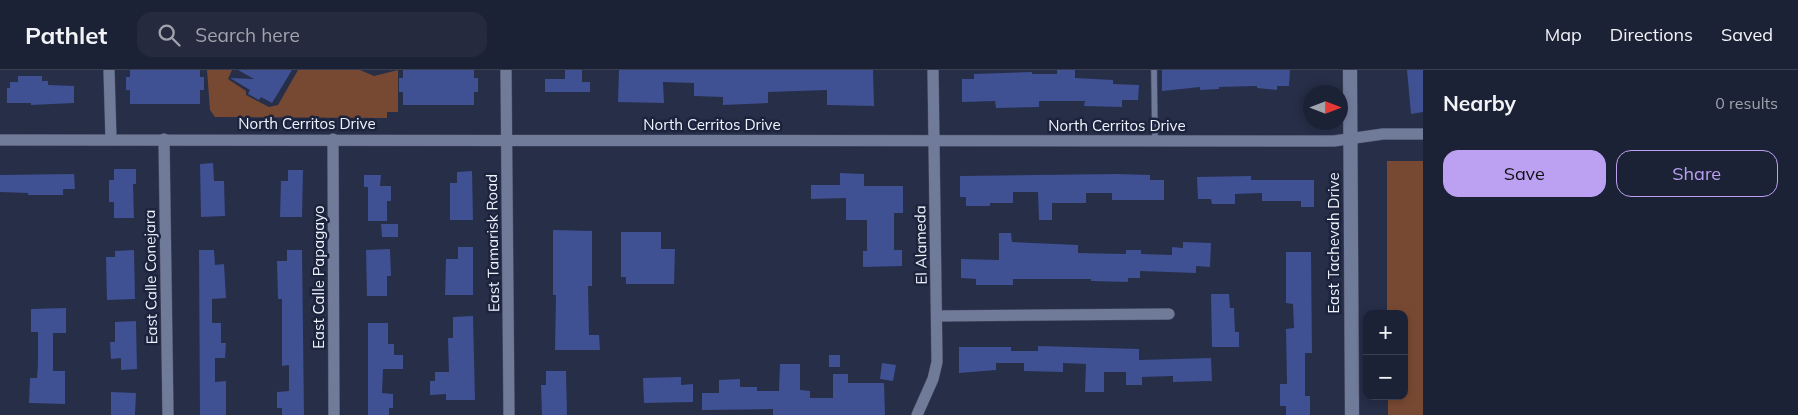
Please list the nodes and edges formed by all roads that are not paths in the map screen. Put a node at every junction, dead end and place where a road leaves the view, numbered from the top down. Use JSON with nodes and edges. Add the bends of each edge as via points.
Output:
{"nodes":[{"id":1,"x":109,"y":70,"type":"edge"},
{"id":2,"x":506,"y":70,"type":"edge"},
{"id":3,"x":933,"y":70,"type":"edge"},
{"id":4,"x":1154,"y":70,"type":"edge"},
{"id":5,"x":1350,"y":70,"type":"edge"},
{"id":6,"x":1423,"y":134,"type":"edge"},
{"id":7,"x":333,"y":138,"type":"junction"},
{"id":8,"x":111,"y":139,"type":"junction"},
{"id":9,"x":164,"y":139,"type":"junction"},
{"id":10,"x":506,"y":139,"type":"junction"},
{"id":11,"x":1350,"y":139,"type":"junction"},
{"id":12,"x":0,"y":140,"type":"edge"},
{"id":13,"x":934,"y":141,"type":"junction"},
{"id":14,"x":1154,"y":141,"type":"junction"},
{"id":15,"x":1169,"y":314,"type":"dead end"},
{"id":16,"x":937,"y":316,"type":"junction"},
{"id":17,"x":168,"y":415,"type":"edge"},
{"id":18,"x":334,"y":415,"type":"edge"},
{"id":19,"x":509,"y":415,"type":"edge"},
{"id":20,"x":917,"y":415,"type":"edge"},
{"id":21,"x":1352,"y":415,"type":"edge"}],
"edges":[{"from":1,"to":8,"type":"street"},
{"from":2,"to":10,"type":"street","name":"East Tamarisk Road"},
{"from":3,"to":13,"type":"street","name":"El Alameda"},
{"from":4,"to":14,"type":"lane"},
{"from":5,"to":11,"type":"street","name":"East Tachevah Drive"},
{"from":6,"to":11,"type":"street","name":"North Cerritos Drive","via":[[1383,134]]},
{"from":7,"to":9,"type":"street","name":"North Cerritos Drive"},
{"from":7,"to":10,"type":"street","name":"North Cerritos Drive"},
{"from":7,"to":18,"type":"street","name":"East Calle Papagayo"},
{"from":8,"to":9,"type":"street","name":"North Cerritos Drive"},
{"from":8,"to":12,"type":"street","name":"North Cerritos Drive"},
{"from":9,"to":17,"type":"street","name":"East Calle Conejara"},
{"from":10,"to":13,"type":"street","name":"North Cerritos Drive"},
{"from":10,"to":19,"type":"street","name":"East Tamarisk Road"},
{"from":11,"to":14,"type":"street","name":"North Cerritos Drive"},
{"from":11,"to":21,"type":"street","name":"East Tachevah Drive"},
{"from":13,"to":14,"type":"street","name":"North Cerritos Drive"},
{"from":13,"to":16,"type":"street","name":"El Alameda"},
{"from":15,"to":16,"type":"street"},
{"from":16,"to":20,"type":"street","name":"El Alameda","via":[[934,379]]}]}
